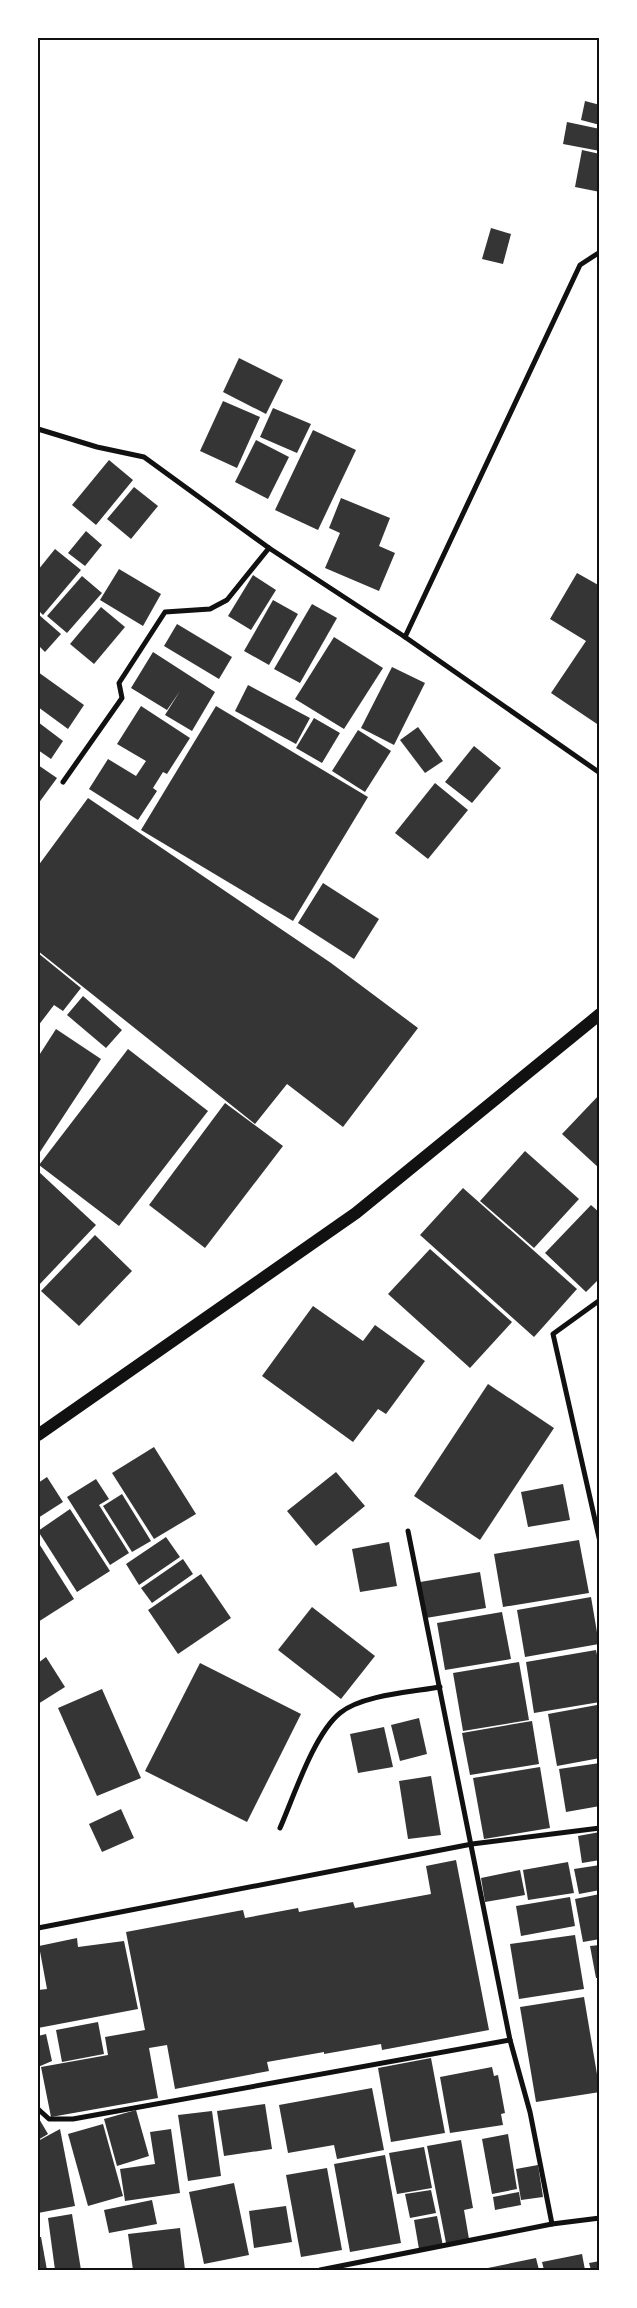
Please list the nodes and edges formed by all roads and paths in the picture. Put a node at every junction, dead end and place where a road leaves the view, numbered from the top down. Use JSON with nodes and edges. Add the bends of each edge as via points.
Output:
{"nodes":[{"id":1,"x":600,"y":252,"type":"edge"},
{"id":2,"x":38,"y":429,"type":"edge"},
{"id":3,"x":270,"y":548,"type":"junction"},
{"id":4,"x":405,"y":637,"type":"junction"},
{"id":5,"x":600,"y":773,"type":"edge"},
{"id":6,"x":63,"y":782,"type":"dead end"},
{"id":7,"x":600,"y":1014,"type":"edge"},
{"id":8,"x":600,"y":1300,"type":"edge"},
{"id":9,"x":38,"y":1435,"type":"edge"},
{"id":10,"x":408,"y":1532,"type":"dead end"},
{"id":11,"x":600,"y":1542,"type":"edge"},
{"id":12,"x":440,"y":1686,"type":"junction"},
{"id":13,"x":280,"y":1828,"type":"dead end"},
{"id":14,"x":600,"y":1828,"type":"edge"},
{"id":15,"x":472,"y":1844,"type":"junction"},
{"id":16,"x":38,"y":1928,"type":"edge"},
{"id":17,"x":510,"y":2040,"type":"junction"},
{"id":18,"x":38,"y":2109,"type":"edge"},
{"id":19,"x":600,"y":2218,"type":"edge"},
{"id":20,"x":552,"y":2224,"type":"junction"},
{"id":21,"x":320,"y":2270,"type":"edge"}],
"edges":[{"from":1,"to":4,"type":"street","via":[[580,265]]},
{"from":2,"to":3,"type":"street","via":[[144,457]]},
{"from":3,"to":4,"type":"street"},
{"from":3,"to":6,"type":"street","via":[[227,600],[210,609],[165,612],[119,683],[122,698]]},
{"from":4,"to":5,"type":"street"},
{"from":7,"to":9,"type":"main road","via":[[356,1213]]},
{"from":8,"to":11,"type":"street","via":[[553,1334]]},
{"from":10,"to":12,"type":"street"},
{"from":12,"to":13,"type":"street","via":[[361,1703],[340,1712],[318,1740]]},
{"from":12,"to":15,"type":"street"},
{"from":14,"to":15,"type":"street"},
{"from":15,"to":16,"type":"street"},
{"from":15,"to":17,"type":"street"},
{"from":17,"to":18,"type":"street","via":[[73,2119],[49,2119]]},
{"from":17,"to":20,"type":"street","via":[[530,2112]]},
{"from":19,"to":20,"type":"street"},
{"from":20,"to":21,"type":"street"}]}
